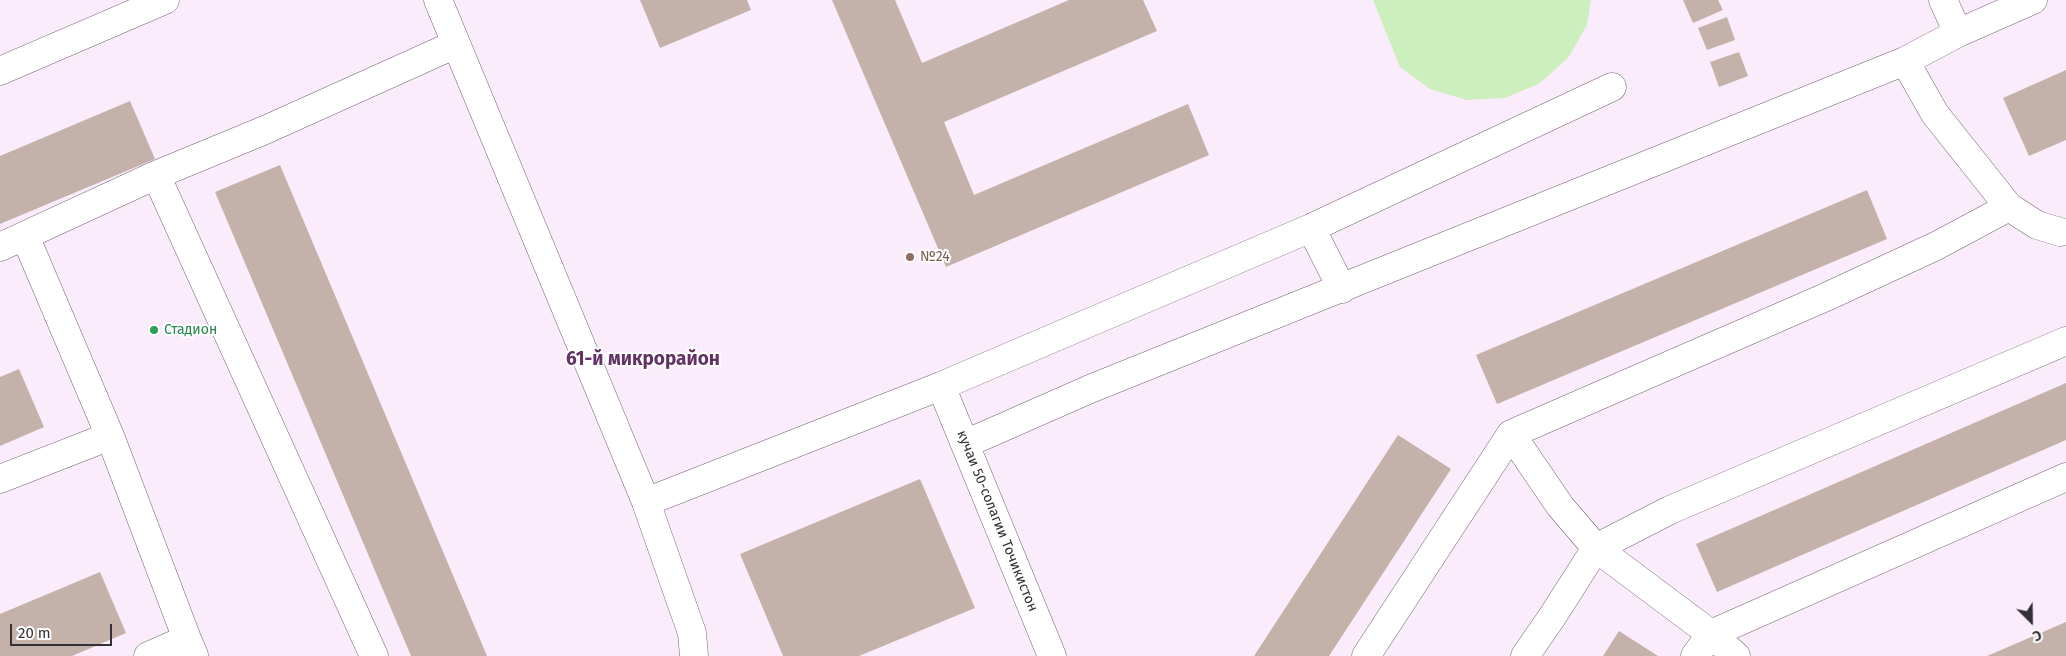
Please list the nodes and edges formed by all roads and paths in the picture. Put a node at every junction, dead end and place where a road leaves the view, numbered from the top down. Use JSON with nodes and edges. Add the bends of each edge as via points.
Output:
{"nodes":[{"id":1,"x":165,"y":0,"type":"edge"},
{"id":2,"x":438,"y":0,"type":"edge"},
{"id":3,"x":1943,"y":0,"type":"edge"},
{"id":4,"x":2033,"y":0,"type":"edge"},
{"id":5,"x":1958,"y":33,"type":"junction"},
{"id":6,"x":456,"y":44,"type":"junction"},
{"id":7,"x":1905,"y":61,"type":"junction"},
{"id":8,"x":0,"y":71,"type":"edge"},
{"id":9,"x":1612,"y":87,"type":"dead end"},
{"id":10,"x":156,"y":175,"type":"junction"},
{"id":11,"x":2009,"y":207,"type":"junction"},
{"id":12,"x":1311,"y":228,"type":"junction"},
{"id":13,"x":2064,"y":234,"type":"edge"},
{"id":14,"x":25,"y":236,"type":"junction"},
{"id":15,"x":0,"y":247,"type":"edge"},
{"id":16,"x":1342,"y":288,"type":"junction"},
{"id":17,"x":2066,"y":341,"type":"edge"},
{"id":18,"x":941,"y":386,"type":"junction"},
{"id":19,"x":1511,"y":434,"type":"junction"},
{"id":20,"x":110,"y":436,"type":"junction"},
{"id":21,"x":965,"y":444,"type":"junction"},
{"id":22,"x":2066,"y":477,"type":"edge"},
{"id":23,"x":0,"y":479,"type":"edge"},
{"id":24,"x":646,"y":502,"type":"junction"},
{"id":25,"x":1596,"y":548,"type":"junction"},
{"id":26,"x":1711,"y":634,"type":"junction"},
{"id":27,"x":191,"y":648,"type":"edge"},
{"id":28,"x":148,"y":656,"type":"edge"},
{"id":29,"x":374,"y":656,"type":"edge"},
{"id":30,"x":694,"y":656,"type":"edge"},
{"id":31,"x":1052,"y":656,"type":"edge"},
{"id":32,"x":1366,"y":656,"type":"edge"},
{"id":33,"x":1525,"y":656,"type":"edge"},
{"id":34,"x":1695,"y":656,"type":"edge"},
{"id":35,"x":1736,"y":656,"type":"edge"}],
"edges":[{"from":1,"to":8,"type":"street"},
{"from":2,"to":6,"type":"street"},
{"from":3,"to":5,"type":"street"},
{"from":4,"to":5,"type":"street"},
{"from":5,"to":7,"type":"street"},
{"from":6,"to":10,"type":"street"},
{"from":6,"to":24,"type":"street"},
{"from":7,"to":11,"type":"street","via":[[1935,114]]},
{"from":7,"to":16,"type":"street"},
{"from":9,"to":12,"type":"street"},
{"from":10,"to":14,"type":"street"},
{"from":10,"to":29,"type":"street"},
{"from":11,"to":13,"type":"street","via":[[2037,225]]},
{"from":11,"to":19,"type":"street","via":[[1936,246],[1826,297]]},
{"from":12,"to":16,"type":"street"},
{"from":12,"to":18,"type":"street"},
{"from":14,"to":15,"type":"street"},
{"from":14,"to":20,"type":"street"},
{"from":16,"to":21,"type":"street","via":[[1090,389]]},
{"from":17,"to":25,"type":"street","via":[[1670,510]]},
{"from":18,"to":21,"type":"street","name":"кучаи 50-солагии Точикистон"},
{"from":18,"to":24,"type":"street"},
{"from":19,"to":25,"type":"street","via":[[1560,506]]},
{"from":19,"to":32,"type":"street"},
{"from":20,"to":23,"type":"street"},
{"from":20,"to":27,"type":"street"},
{"from":21,"to":31,"type":"street","name":"кучаи 50-солагии Точикистон"},
{"from":22,"to":26,"type":"street"},
{"from":24,"to":30,"type":"street","via":[[692,633]]},
{"from":25,"to":26,"type":"street"},
{"from":25,"to":33,"type":"street"},
{"from":26,"to":34,"type":"street"},
{"from":26,"to":35,"type":"street"},
{"from":27,"to":28,"type":"street"}]}
